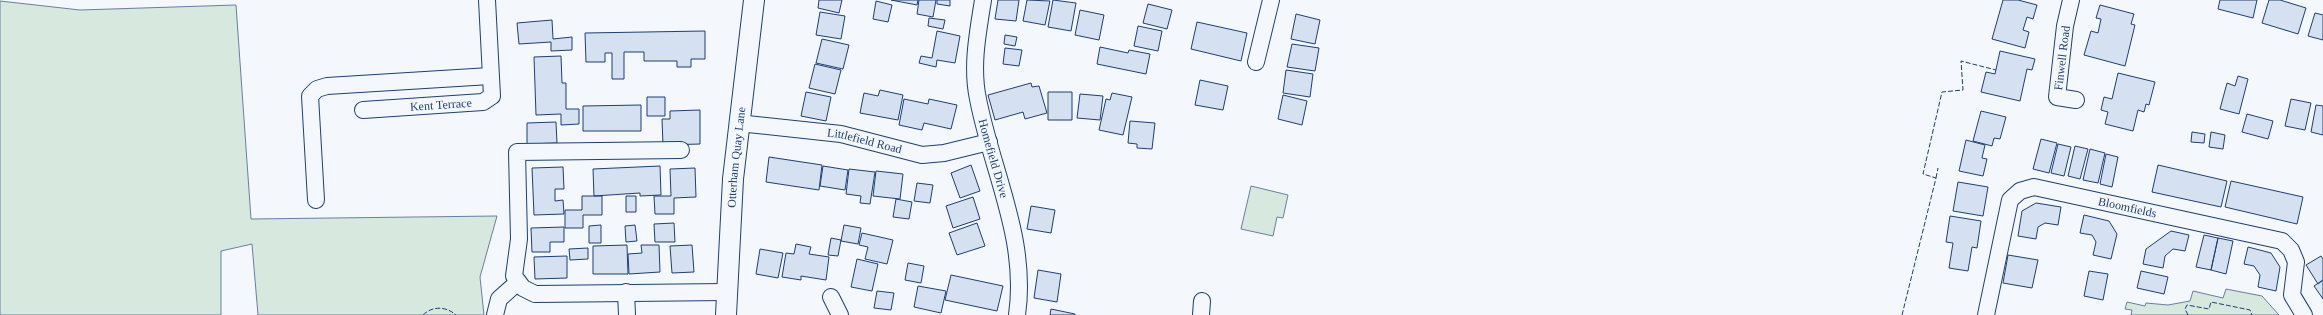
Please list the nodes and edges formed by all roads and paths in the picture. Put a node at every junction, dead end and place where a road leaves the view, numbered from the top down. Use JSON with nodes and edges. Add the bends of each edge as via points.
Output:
{"nodes":[{"id":1,"x":487,"y":0,"type":"edge"},
{"id":2,"x":754,"y":0,"type":"edge"},
{"id":3,"x":983,"y":0,"type":"edge"},
{"id":4,"x":1268,"y":0,"type":"edge"},
{"id":5,"x":2071,"y":0,"type":"edge"},
{"id":6,"x":1256,"y":62,"type":"dead end"},
{"id":7,"x":490,"y":76,"type":"junction"},
{"id":8,"x":2076,"y":100,"type":"dead end"},
{"id":9,"x":363,"y":110,"type":"dead end"},
{"id":10,"x":738,"y":123,"type":"junction"},
{"id":11,"x":989,"y":142,"type":"junction"},
{"id":12,"x":682,"y":150,"type":"dead end"},
{"id":13,"x":316,"y":200,"type":"dead end"},
{"id":14,"x":518,"y":282,"type":"junction"},
{"id":15,"x":626,"y":292,"type":"junction"},
{"id":16,"x":726,"y":292,"type":"junction"},
{"id":17,"x":831,"y":297,"type":"dead end"},
{"id":18,"x":495,"y":315,"type":"edge"},
{"id":19,"x":627,"y":315,"type":"edge"},
{"id":20,"x":726,"y":315,"type":"edge"},
{"id":21,"x":840,"y":315,"type":"edge"},
{"id":22,"x":1016,"y":315,"type":"edge"},
{"id":23,"x":1986,"y":315,"type":"edge"},
{"id":24,"x":2304,"y":315,"type":"edge"}],
"edges":[{"from":1,"to":7,"type":"street","name":"Kent Terrace"},
{"from":2,"to":10,"type":"street","name":"Otterham Quay Lane"},
{"from":3,"to":11,"type":"street","name":"Homefield Drive","via":[[975,74],[977,98]]},
{"from":4,"to":6,"type":"street"},
{"from":5,"to":8,"type":"street","name":"Finwell Road","via":[[2065,26],[2057,98]]},
{"from":7,"to":9,"type":"street","name":"Kent Terrace","via":[[492,96],[483,102]]},
{"from":7,"to":13,"type":"street","via":[[317,89],[310,96]]},
{"from":10,"to":11,"type":"street","name":"Littlefield Road","via":[[841,134],[922,155],[944,154]]},
{"from":10,"to":16,"type":"street","name":"Otterham Quay Lane"},
{"from":11,"to":22,"type":"street","name":"Homefield Drive","via":[[1015,233],[1020,283]]},
{"from":12,"to":14,"type":"street","via":[[517,152],[519,239],[514,274]]},
{"from":14,"to":15,"type":"street","via":[[535,294]]},
{"from":14,"to":18,"type":"street","via":[[499,299]]},
{"from":15,"to":16,"type":"street"},
{"from":15,"to":19,"type":"street"},
{"from":16,"to":20,"type":"street","name":"Otterham Quay Lane"},
{"from":17,"to":21,"type":"street"},
{"from":23,"to":24,"type":"street","name":"Bloomfields","via":[[2010,200],[2020,191],[2034,187],[2282,241],[2292,250],[2296,262],[2292,295]]}]}
